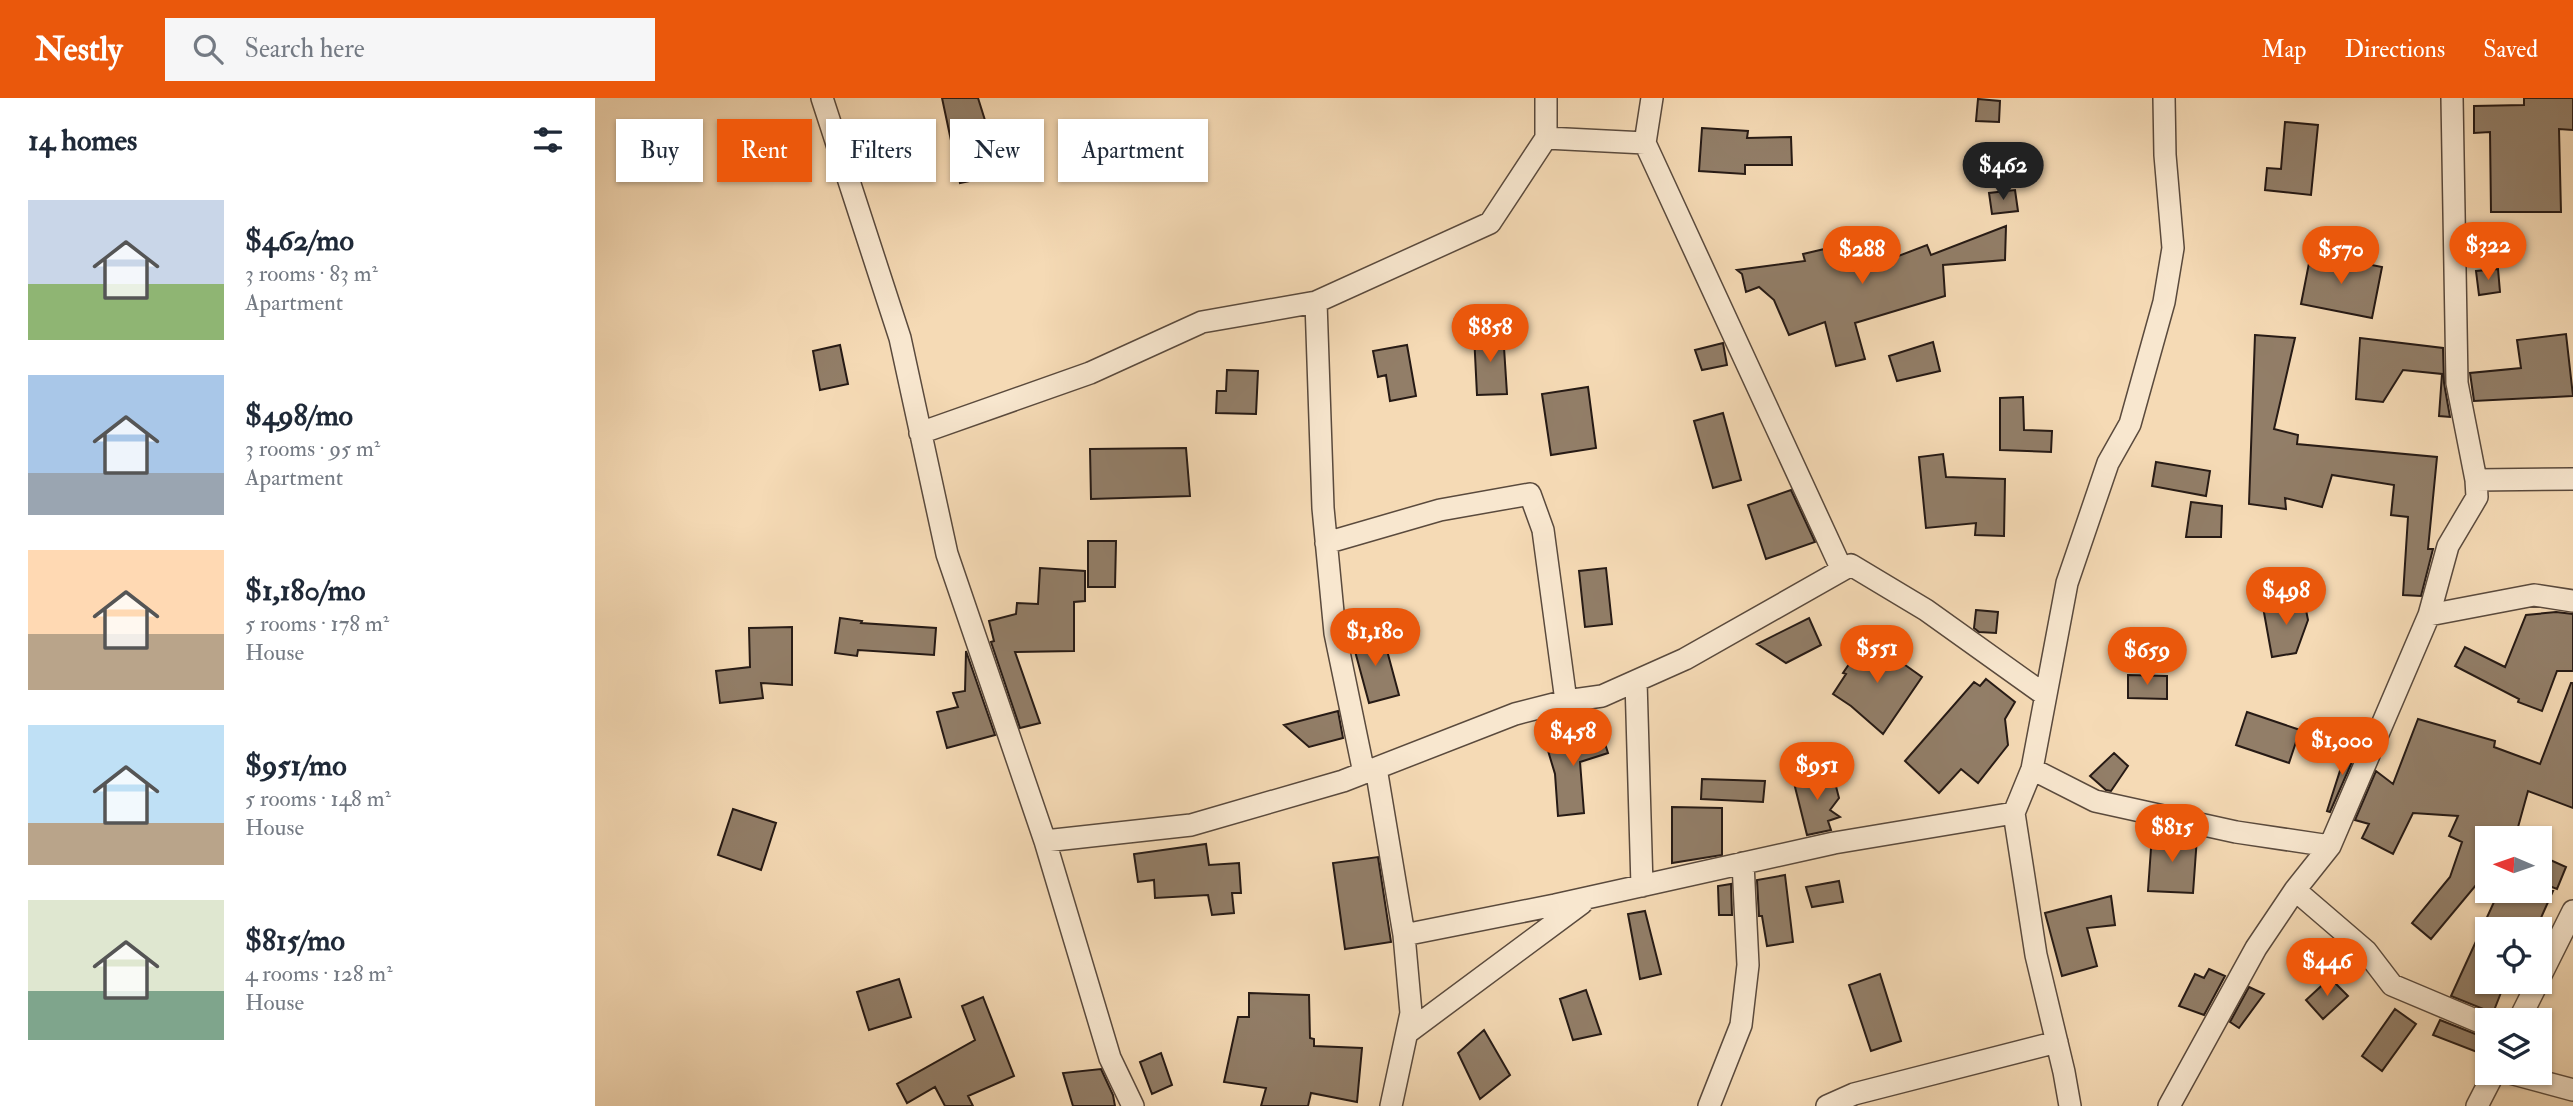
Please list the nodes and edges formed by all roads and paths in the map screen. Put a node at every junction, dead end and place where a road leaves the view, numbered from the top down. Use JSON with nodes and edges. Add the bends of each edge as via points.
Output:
{"nodes":[{"id":1,"x":822,"y":98,"type":"edge"},
{"id":2,"x":1546,"y":98,"type":"edge"},
{"id":3,"x":1652,"y":98,"type":"edge"},
{"id":4,"x":2164,"y":98,"type":"edge"},
{"id":5,"x":2452,"y":98,"type":"edge"},
{"id":6,"x":1546,"y":138,"type":"junction"},
{"id":7,"x":1645,"y":144,"type":"junction"},
{"id":8,"x":1316,"y":302,"type":"junction"},
{"id":9,"x":920,"y":433,"type":"junction"},
{"id":10,"x":2573,"y":479,"type":"edge"},
{"id":11,"x":2476,"y":480,"type":"junction"},
{"id":12,"x":1326,"y":543,"type":"junction"},
{"id":13,"x":1842,"y":570,"type":"junction"},
{"id":14,"x":2573,"y":601,"type":"edge"},
{"id":15,"x":2429,"y":615,"type":"junction"},
{"id":16,"x":1636,"y":681,"type":"junction"},
{"id":17,"x":2045,"y":695,"type":"junction"},
{"id":18,"x":1566,"y":701,"type":"junction"},
{"id":19,"x":2032,"y":769,"type":"junction"},
{"id":20,"x":1370,"y":770,"type":"junction"},
{"id":21,"x":2014,"y":813,"type":"junction"},
{"id":22,"x":1045,"y":841,"type":"junction"},
{"id":23,"x":2330,"y":846,"type":"junction"},
{"id":24,"x":1742,"y":863,"type":"junction"},
{"id":25,"x":1642,"y":886,"type":"junction"},
{"id":26,"x":2295,"y":890,"type":"junction"},
{"id":27,"x":1589,"y":897,"type":"junction"},
{"id":28,"x":2573,"y":911,"type":"edge"},
{"id":29,"x":1404,"y":935,"type":"junction"},
{"id":30,"x":2552,"y":954,"type":"edge"},
{"id":31,"x":2475,"y":1020,"type":"edge"},
{"id":32,"x":1407,"y":1033,"type":"junction"},
{"id":33,"x":2057,"y":1042,"type":"junction"},
{"id":34,"x":2552,"y":1084,"type":"edge"},
{"id":35,"x":2488,"y":1085,"type":"edge"},
{"id":36,"x":2573,"y":1090,"type":"edge"},
{"id":37,"x":1133,"y":1106,"type":"edge"},
{"id":38,"x":1391,"y":1106,"type":"edge"},
{"id":39,"x":1709,"y":1106,"type":"edge"},
{"id":40,"x":1828,"y":1106,"type":"edge"},
{"id":41,"x":2070,"y":1106,"type":"edge"},
{"id":42,"x":2169,"y":1106,"type":"edge"},
{"id":43,"x":2477,"y":1106,"type":"edge"}],
"edges":[{"from":1,"to":9,"type":"street","via":[[900,338]]},
{"from":2,"to":6,"type":"street"},
{"from":3,"to":7,"type":"street"},
{"from":4,"to":17,"type":"street","via":[[2173,248],[2164,302],[2130,424],[2108,463],[2067,583]]},
{"from":5,"to":11,"type":"street","via":[[2457,383]]},
{"from":6,"to":7,"type":"street"},
{"from":6,"to":8,"type":"street","via":[[1490,223]]},
{"from":7,"to":13,"type":"street"},
{"from":8,"to":9,"type":"street","via":[[1202,322],[1090,373]]},
{"from":8,"to":12,"type":"street"},
{"from":9,"to":22,"type":"street","via":[[947,554]]},
{"from":10,"to":11,"type":"street"},
{"from":11,"to":15,"type":"street","via":[[2477,497],[2448,546]]},
{"from":12,"to":18,"type":"street","via":[[1440,510],[1530,494],[1543,530]]},
{"from":12,"to":20,"type":"street","via":[[1335,633]]},
{"from":13,"to":16,"type":"street","via":[[1685,659]]},
{"from":13,"to":17,"type":"street","via":[[1851,565],[1926,610]]},
{"from":14,"to":15,"type":"street","via":[[2534,595]]},
{"from":15,"to":23,"type":"street"},
{"from":16,"to":18,"type":"street","via":[[1602,696]]},
{"from":16,"to":25,"type":"street"},
{"from":17,"to":19,"type":"street"},
{"from":18,"to":20,"type":"street","via":[[1515,714]]},
{"from":19,"to":21,"type":"street"},
{"from":19,"to":23,"type":"street","via":[[2095,801],[2236,832]]},
{"from":20,"to":22,"type":"street","via":[[1191,825]]},
{"from":20,"to":29,"type":"street"},
{"from":21,"to":24,"type":"street"},
{"from":21,"to":33,"type":"street","via":[[2036,955]]},
{"from":22,"to":37,"type":"street","via":[[1110,1058]]},
{"from":23,"to":26,"type":"street"},
{"from":24,"to":25,"type":"street"},
{"from":24,"to":39,"type":"street","via":[[1748,965],[1741,1025]]},
{"from":25,"to":27,"type":"street"},
{"from":26,"to":31,"type":"street","via":[[2366,951],[2392,985]]},
{"from":26,"to":42,"type":"street","via":[[2256,948]]},
{"from":27,"to":29,"type":"street"},
{"from":27,"to":32,"type":"street"},
{"from":28,"to":30,"type":"street"},
{"from":29,"to":32,"type":"street","via":[[1411,1013]]},
{"from":32,"to":38,"type":"street"},
{"from":33,"to":40,"type":"street","via":[[1854,1094]]},
{"from":33,"to":41,"type":"street"},
{"from":34,"to":36,"type":"street"},
{"from":35,"to":43,"type":"street"}]}
